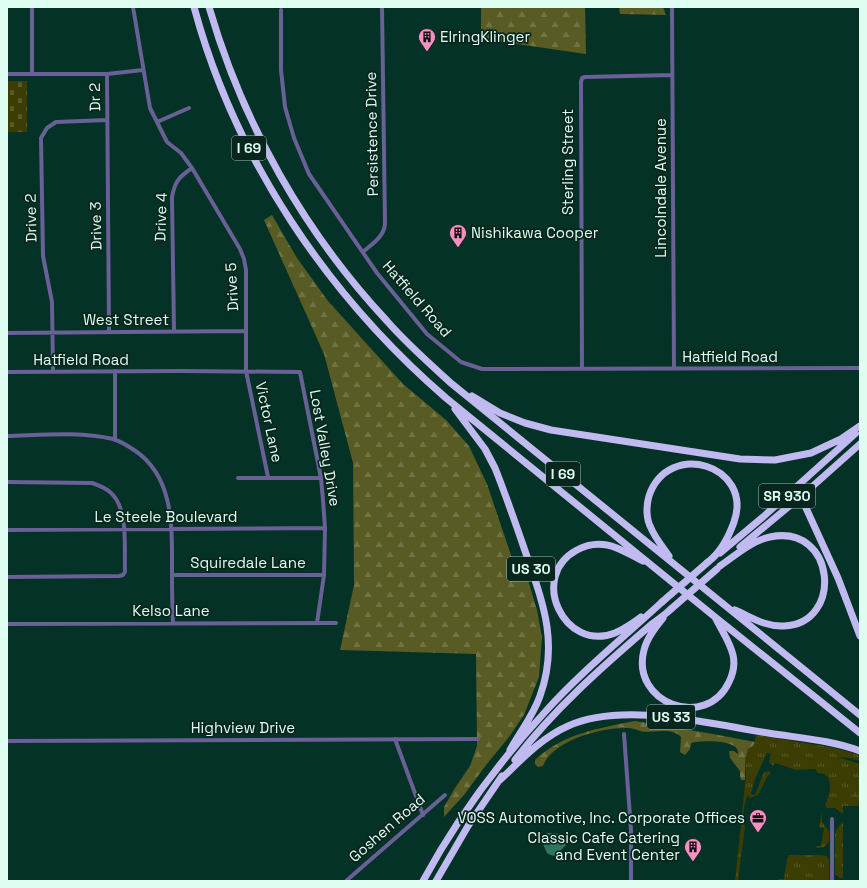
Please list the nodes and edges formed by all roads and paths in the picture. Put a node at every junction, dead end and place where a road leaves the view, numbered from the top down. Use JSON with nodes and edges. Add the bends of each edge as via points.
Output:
{"nodes":[{"id":1,"x":32,"y":7,"type":"edge"},
{"id":2,"x":133,"y":7,"type":"edge"},
{"id":3,"x":194,"y":7,"type":"edge"},
{"id":4,"x":209,"y":7,"type":"edge"},
{"id":5,"x":382,"y":7,"type":"edge"},
{"id":6,"x":672,"y":7,"type":"edge"},
{"id":7,"x":281,"y":10,"type":"dead end"},
{"id":8,"x":143,"y":70,"type":"junction"},
{"id":9,"x":7,"y":74,"type":"edge"},
{"id":10,"x":32,"y":74,"type":"junction"},
{"id":11,"x":106,"y":74,"type":"junction"},
{"id":12,"x":672,"y":75,"type":"junction"},
{"id":13,"x":190,"y":108,"type":"dead end"},
{"id":14,"x":107,"y":120,"type":"junction"},
{"id":15,"x":156,"y":122,"type":"junction"},
{"id":16,"x":192,"y":168,"type":"junction"},
{"id":17,"x":363,"y":252,"type":"junction"},
{"id":18,"x":109,"y":331,"type":"junction"},
{"id":19,"x":174,"y":331,"type":"junction"},
{"id":20,"x":246,"y":331,"type":"junction"},
{"id":21,"x":7,"y":333,"type":"edge"},
{"id":22,"x":52,"y":333,"type":"junction"},
{"id":23,"x":674,"y":368,"type":"junction"},
{"id":24,"x":860,"y":368,"type":"edge"},
{"id":25,"x":582,"y":369,"type":"junction"},
{"id":26,"x":52,"y":371,"type":"junction"},
{"id":27,"x":246,"y":371,"type":"junction"},
{"id":28,"x":7,"y":372,"type":"edge"},
{"id":29,"x":115,"y":372,"type":"junction"},
{"id":30,"x":300,"y":372,"type":"joint"},
{"id":31,"x":452,"y":384,"type":"junction"},
{"id":32,"x":446,"y":398,"type":"junction"},
{"id":33,"x":860,"y":426,"type":"edge"},
{"id":34,"x":860,"y":430,"type":"edge"},
{"id":35,"x":7,"y":436,"type":"edge"},
{"id":36,"x":114,"y":440,"type":"junction"},
{"id":37,"x":860,"y":444,"type":"edge"},
{"id":38,"x":268,"y":477,"type":"junction"},
{"id":39,"x":238,"y":478,"type":"dead end"},
{"id":40,"x":320,"y":478,"type":"junction"},
{"id":41,"x":7,"y":482,"type":"edge"},
{"id":42,"x":805,"y":493,"type":"junction"},
{"id":43,"x":325,"y":528,"type":"junction"},
{"id":44,"x":124,"y":529,"type":"junction"},
{"id":45,"x":172,"y":529,"type":"junction"},
{"id":46,"x":7,"y":530,"type":"edge"},
{"id":47,"x":710,"y":561,"type":"junction"},
{"id":48,"x":674,"y":563,"type":"junction"},
{"id":49,"x":654,"y":566,"type":"junction"},
{"id":50,"x":719,"y":568,"type":"junction"},
{"id":51,"x":172,"y":575,"type":"junction"},
{"id":52,"x":324,"y":575,"type":"junction"},
{"id":53,"x":7,"y":577,"type":"edge"},
{"id":54,"x":661,"y":603,"type":"junction"},
{"id":55,"x":726,"y":606,"type":"junction"},
{"id":56,"x":669,"y":611,"type":"junction"},
{"id":57,"x":715,"y":617,"type":"junction"},
{"id":58,"x":173,"y":623,"type":"junction"},
{"id":59,"x":317,"y":623,"type":"junction"},
{"id":60,"x":336,"y":623,"type":"dead end"},
{"id":61,"x":7,"y":624,"type":"edge"},
{"id":62,"x":860,"y":636,"type":"edge"},
{"id":63,"x":860,"y":715,"type":"edge"},
{"id":64,"x":860,"y":733,"type":"edge"},
{"id":65,"x":624,"y":734,"type":"dead end"},
{"id":66,"x":395,"y":739,"type":"junction"},
{"id":67,"x":478,"y":739,"type":"dead end"},
{"id":68,"x":7,"y":741,"type":"edge"},
{"id":69,"x":510,"y":750,"type":"junction"},
{"id":70,"x":860,"y":751,"type":"edge"},
{"id":71,"x":500,"y":780,"type":"junction"},
{"id":72,"x":445,"y":795,"type":"dead end"},
{"id":73,"x":423,"y":815,"type":"junction"},
{"id":74,"x":832,"y":819,"type":"dead end"},
{"id":75,"x":346,"y":881,"type":"edge"},
{"id":76,"x":423,"y":881,"type":"edge"},
{"id":77,"x":436,"y":881,"type":"edge"},
{"id":78,"x":631,"y":881,"type":"edge"},
{"id":79,"x":832,"y":881,"type":"edge"}],
"edges":[{"from":1,"to":10,"type":"street"},
{"from":2,"to":8,"type":"street"},
{"from":3,"to":32,"type":"highway","number":"I 69","via":[[227,100],[256,162],[279,201],[321,264],[352,304],[396,352]]},
{"from":4,"to":31,"type":"highway","number":"I 69","via":[[240,95],[289,192],[332,256],[359,290],[392,327]]},
{"from":5,"to":17,"type":"street","name":"Persistence Drive","via":[[385,224],[381,236]]},
{"from":6,"to":12,"type":"street","name":"Lincolndale Avenue"},
{"from":7,"to":17,"type":"street","name":"Hatfield Road","via":[[281,70],[285,107],[294,138],[309,174]]},
{"from":8,"to":11,"type":"street"},
{"from":8,"to":15,"type":"street","via":[[150,108]]},
{"from":9,"to":10,"type":"street"},
{"from":10,"to":11,"type":"street"},
{"from":11,"to":14,"type":"street","name":"Dr 2"},
{"from":12,"to":23,"type":"street","name":"Lincolndale Avenue"},
{"from":12,"to":25,"type":"street","name":"Sterling Street","via":[[582,78]]},
{"from":13,"to":15,"type":"street"},
{"from":14,"to":18,"type":"street","name":"Drive 3"},
{"from":14,"to":22,"type":"street","name":"Drive 2","via":[[56,122],[47,128],[41,138],[43,256],[52,302]]},
{"from":15,"to":16,"type":"street","via":[[167,142],[181,153]]},
{"from":16,"to":19,"type":"street","name":"Drive 4","via":[[180,177],[174,186],[172,197]]},
{"from":16,"to":20,"type":"street","name":"Drive 5","via":[[244,259]]},
{"from":17,"to":25,"type":"street","name":"Hatfield Road","via":[[427,334],[461,362],[482,370]]},
{"from":18,"to":19,"type":"street","name":"West Street"},
{"from":18,"to":22,"type":"street","name":"West Street"},
{"from":19,"to":20,"type":"street","name":"West Street"},
{"from":20,"to":27,"type":"street","name":"Drive 5"},
{"from":21,"to":22,"type":"street","name":"West Street"},
{"from":22,"to":26,"type":"street","name":"Drive 2"},
{"from":23,"to":24,"type":"street","name":"Hatfield Road"},
{"from":23,"to":25,"type":"street","name":"Hatfield Road"},
{"from":26,"to":28,"type":"street","name":"Hatfield Road"},
{"from":26,"to":29,"type":"street","name":"Hatfield Road"},
{"from":27,"to":29,"type":"street","name":"Hatfield Road"},
{"from":27,"to":30,"type":"street","name":"Hatfield Road"},
{"from":27,"to":38,"type":"street","name":"Victor Lane"},
{"from":29,"to":36,"type":"street"},
{"from":30,"to":40,"type":"street","name":"Lost Valley Drive"},
{"from":31,"to":33,"type":"highway","via":[[500,413],[551,430],[740,459],[775,460],[811,453],[841,439]]},
{"from":31,"to":48,"type":"highway","number":"I 69"},
{"from":32,"to":49,"type":"highway","number":"I 69"},
{"from":32,"to":69,"type":"highway","number":"US 30","via":[[486,449],[495,468],[541,597],[547,625],[549,652],[544,683],[532,713]]},
{"from":34,"to":47,"type":"highway","number":"SR 930"},
{"from":35,"to":36,"type":"street","via":[[90,435]]},
{"from":36,"to":45,"type":"street","via":[[140,454],[156,472],[164,488]]},
{"from":37,"to":42,"type":"highway","number":"SR 930"},
{"from":38,"to":39,"type":"street"},
{"from":38,"to":40,"type":"street"},
{"from":40,"to":43,"type":"street","name":"Lost Valley Drive"},
{"from":41,"to":44,"type":"street","via":[[80,482],[102,487],[119,502]]},
{"from":42,"to":50,"type":"highway","number":"SR 930"},
{"from":42,"to":62,"type":"highway","via":[[806,508],[838,578]]},
{"from":43,"to":45,"type":"street","name":"Le Steele Boulevard"},
{"from":43,"to":52,"type":"street","name":"Lost Valley Drive"},
{"from":44,"to":45,"type":"street","name":"Le Steele Boulevard"},
{"from":44,"to":46,"type":"street","name":"Le Steele Boulevard"},
{"from":44,"to":53,"type":"street","via":[[123,575]]},
{"from":45,"to":51,"type":"street"},
{"from":47,"to":48,"type":"highway","via":[[733,526],[738,511],[737,499],[729,480],[705,465],[690,463],[662,474],[652,486],[647,501],[650,528]]},
{"from":47,"to":54,"type":"highway","bridge":true},
{"from":48,"to":55,"type":"highway","number":"I 69"},
{"from":49,"to":54,"type":"highway","via":[[607,545],[594,544],[573,552],[565,559],[554,579],[553,592],[555,602],[566,622],[587,634],[598,636],[614,633]]},
{"from":49,"to":57,"type":"highway","number":"I 69"},
{"from":50,"to":55,"type":"highway","via":[[749,545],[769,537],[784,536],[804,542],[814,551],[825,572],[822,598],[816,609],[806,619],[794,625],[759,622]]},
{"from":50,"to":56,"type":"highway","bridge":true},
{"from":51,"to":52,"type":"street","name":"Squiredale Lane"},
{"from":51,"to":58,"type":"street"},
{"from":52,"to":59,"type":"street","name":"Lost Valley Drive"},
{"from":54,"to":69,"type":"highway","via":[[579,677]]},
{"from":55,"to":63,"type":"highway","number":"I 69"},
{"from":56,"to":57,"type":"highway","via":[[648,639],[642,659],[643,671],[654,693],[673,705],[684,707],[706,704],[717,698],[725,690],[730,679],[734,666],[733,655]]},
{"from":56,"to":71,"type":"highway","via":[[585,684],[543,727]]},
{"from":57,"to":64,"type":"highway","number":"I 69"},
{"from":58,"to":59,"type":"street","name":"Kelso Lane"},
{"from":58,"to":61,"type":"street","name":"Kelso Lane"},
{"from":59,"to":60,"type":"street","name":"Kelso Lane"},
{"from":65,"to":78,"type":"street","via":[[631,837]]},
{"from":66,"to":67,"type":"street","name":"Highview Drive"},
{"from":66,"to":68,"type":"street","name":"Highview Drive"},
{"from":66,"to":73,"type":"street"},
{"from":69,"to":76,"type":"highway","number":"US 30","via":[[462,817]]},
{"from":70,"to":71,"type":"highway","number":"US 33","via":[[832,743],[672,717],[635,714],[599,716],[569,725],[548,737]]},
{"from":71,"to":77,"type":"highway","via":[[468,826]]},
{"from":72,"to":73,"type":"street","name":"Goshen Road"},
{"from":73,"to":75,"type":"street","name":"Goshen Road"},
{"from":74,"to":79,"type":"street"}]}
